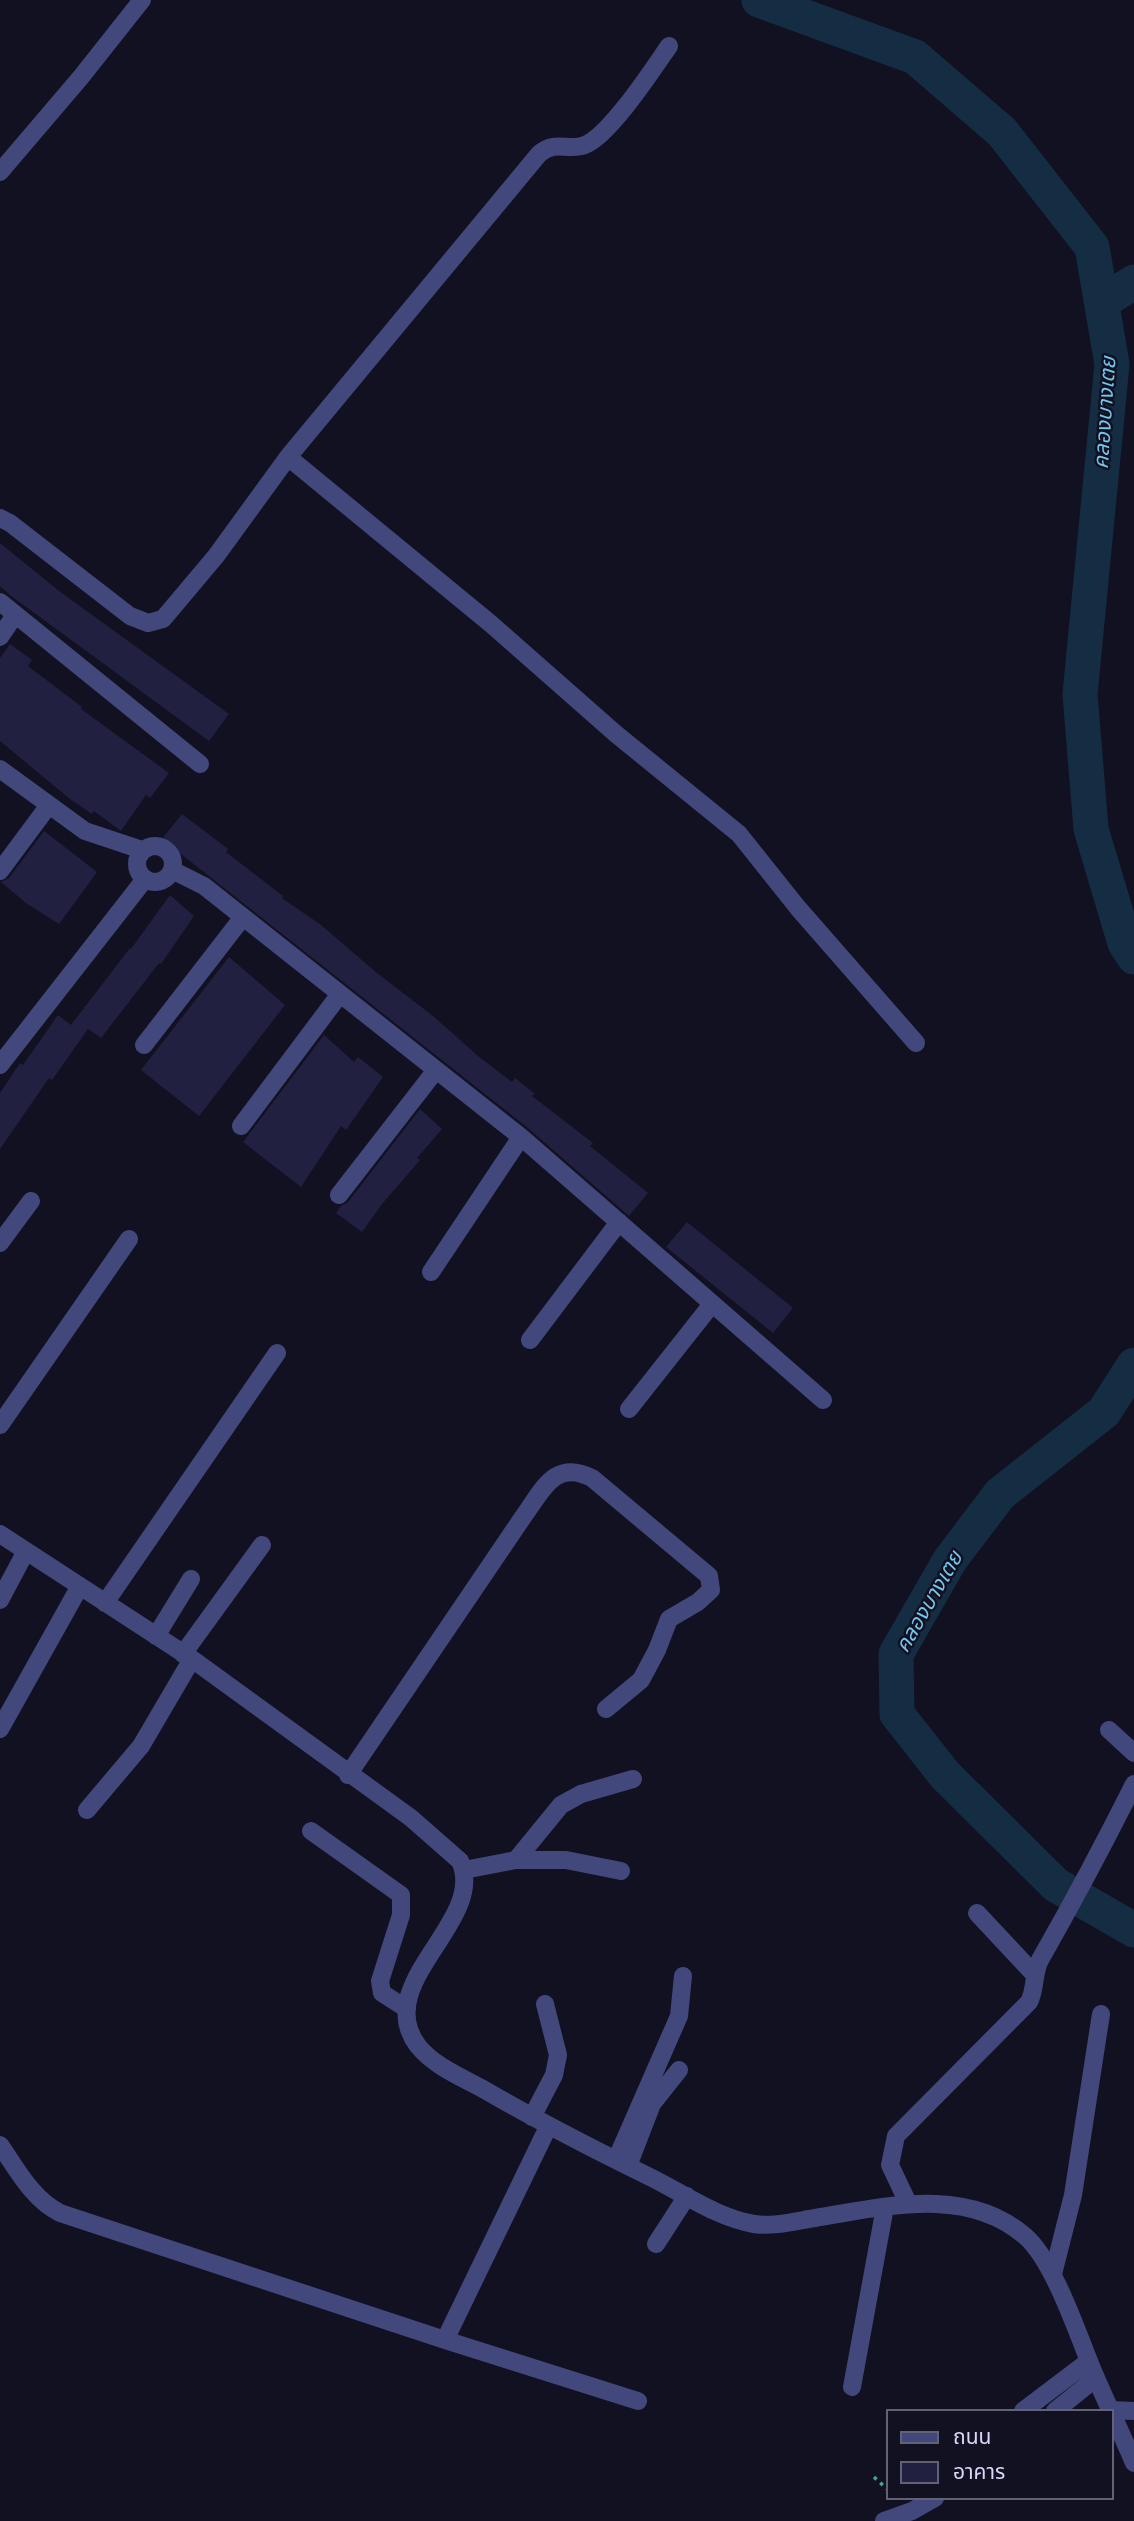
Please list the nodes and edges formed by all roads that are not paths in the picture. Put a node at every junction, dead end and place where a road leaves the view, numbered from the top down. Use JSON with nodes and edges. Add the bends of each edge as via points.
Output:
{"nodes":[{"id":1,"x":142,"y":0,"type":"edge"},
{"id":2,"x":669,"y":46,"type":"dead end"},
{"id":3,"x":0,"y":172,"type":"edge"},
{"id":4,"x":288,"y":457,"type":"junction"},
{"id":5,"x":0,"y":518,"type":"edge"},
{"id":6,"x":0,"y":602,"type":"edge"},
{"id":7,"x":15,"y":615,"type":"junction"},
{"id":8,"x":0,"y":637,"type":"edge"},
{"id":9,"x":200,"y":764,"type":"dead end"},
{"id":10,"x":0,"y":769,"type":"edge"},
{"id":11,"x":49,"y":804,"type":"junction"},
{"id":12,"x":142,"y":850,"type":"junction"},
{"id":13,"x":172,"y":870,"type":"junction"},
{"id":14,"x":0,"y":871,"type":"edge"},
{"id":15,"x":145,"y":879,"type":"junction"},
{"id":16,"x":243,"y":916,"type":"junction"},
{"id":17,"x":340,"y":994,"type":"junction"},
{"id":18,"x":916,"y":1043,"type":"dead end"},
{"id":19,"x":145,"y":1045,"type":"dead end"},
{"id":20,"x":0,"y":1065,"type":"edge"},
{"id":21,"x":436,"y":1070,"type":"junction"},
{"id":22,"x":241,"y":1126,"type":"dead end"},
{"id":23,"x":521,"y":1137,"type":"junction"},
{"id":24,"x":339,"y":1195,"type":"dead end"},
{"id":25,"x":31,"y":1201,"type":"dead end"},
{"id":26,"x":619,"y":1222,"type":"junction"},
{"id":27,"x":129,"y":1239,"type":"dead end"},
{"id":28,"x":0,"y":1243,"type":"edge"},
{"id":29,"x":431,"y":1272,"type":"dead end"},
{"id":30,"x":712,"y":1304,"type":"junction"},
{"id":31,"x":530,"y":1340,"type":"dead end"},
{"id":32,"x":277,"y":1353,"type":"dead end"},
{"id":33,"x":822,"y":1400,"type":"dead end"},
{"id":34,"x":629,"y":1409,"type":"dead end"},
{"id":35,"x":0,"y":1425,"type":"edge"},
{"id":36,"x":0,"y":1534,"type":"edge"},
{"id":37,"x":262,"y":1545,"type":"dead end"},
{"id":38,"x":26,"y":1551,"type":"junction"},
{"id":39,"x":191,"y":1579,"type":"dead end"},
{"id":40,"x":80,"y":1586,"type":"junction"},
{"id":41,"x":0,"y":1600,"type":"edge"},
{"id":42,"x":105,"y":1603,"type":"junction"},
{"id":43,"x":156,"y":1636,"type":"junction"},
{"id":44,"x":187,"y":1656,"type":"junction"},
{"id":45,"x":606,"y":1709,"type":"dead end"},
{"id":46,"x":0,"y":1729,"type":"edge"},
{"id":47,"x":1109,"y":1730,"type":"dead end"},
{"id":48,"x":1134,"y":1753,"type":"edge"},
{"id":49,"x":348,"y":1775,"type":"junction"},
{"id":50,"x":633,"y":1779,"type":"dead end"},
{"id":51,"x":1134,"y":1784,"type":"edge"},
{"id":52,"x":87,"y":1810,"type":"dead end"},
{"id":53,"x":311,"y":1831,"type":"dead end"},
{"id":54,"x":516,"y":1860,"type":"junction"},
{"id":55,"x":464,"y":1870,"type":"junction"},
{"id":56,"x":621,"y":1871,"type":"dead end"},
{"id":57,"x":977,"y":1913,"type":"dead end"},
{"id":58,"x":1035,"y":1975,"type":"junction"},
{"id":59,"x":683,"y":1976,"type":"dead end"},
{"id":60,"x":545,"y":2004,"type":"dead end"},
{"id":61,"x":407,"y":2008,"type":"junction"},
{"id":62,"x":1101,"y":2014,"type":"dead end"},
{"id":63,"x":679,"y":2070,"type":"dead end"},
{"id":64,"x":532,"y":2117,"type":"junction"},
{"id":65,"x":548,"y":2127,"type":"junction"},
{"id":66,"x":0,"y":2145,"type":"edge"},
{"id":67,"x":622,"y":2163,"type":"junction"},
{"id":68,"x":687,"y":2196,"type":"junction"},
{"id":69,"x":908,"y":2203,"type":"junction"},
{"id":70,"x":885,"y":2207,"type":"junction"},
{"id":71,"x":656,"y":2244,"type":"dead end"},
{"id":72,"x":1053,"y":2274,"type":"junction"},
{"id":73,"x":445,"y":2340,"type":"junction"},
{"id":74,"x":1089,"y":2361,"type":"junction"},
{"id":75,"x":1096,"y":2378,"type":"junction"},
{"id":76,"x":852,"y":2387,"type":"dead end"},
{"id":77,"x":638,"y":2401,"type":"dead end"},
{"id":78,"x":1026,"y":2409,"type":"edge"},
{"id":79,"x":1057,"y":2409,"type":"edge"},
{"id":80,"x":1111,"y":2409,"type":"edge"},
{"id":81,"x":1113,"y":2410,"type":"edge"},
{"id":82,"x":1134,"y":2411,"type":"edge"},
{"id":83,"x":1113,"y":2415,"type":"edge"},
{"id":84,"x":1134,"y":2463,"type":"edge"},
{"id":85,"x":931,"y":2500,"type":"edge"},
{"id":86,"x":884,"y":2521,"type":"edge"}],
"edges":[{"from":1,"to":3,"type":"street"},
{"from":2,"to":4,"type":"street","via":[[638,91],[588,144],[554,145],[539,154]]},
{"from":4,"to":5,"type":"street","via":[[163,619],[148,623],[130,616]]},
{"from":4,"to":18,"type":"street","via":[[738,834]]},
{"from":6,"to":7,"type":"street"},
{"from":7,"to":8,"type":"street"},
{"from":7,"to":9,"type":"street"},
{"from":10,"to":11,"type":"street"},
{"from":11,"to":12,"type":"street","via":[[85,831]]},
{"from":11,"to":14,"type":"street"},
{"from":12,"to":13,"type":"street","via":[[157,845],[165,848]]},
{"from":12,"to":15,"type":"street","via":[[136,866]]},
{"from":13,"to":15,"type":"street","via":[[161,881]]},
{"from":13,"to":16,"type":"street","via":[[204,886]]},
{"from":15,"to":20,"type":"street"},
{"from":16,"to":17,"type":"street"},
{"from":16,"to":19,"type":"street"},
{"from":17,"to":21,"type":"street"},
{"from":17,"to":22,"type":"street"},
{"from":21,"to":23,"type":"street"},
{"from":21,"to":24,"type":"street"},
{"from":23,"to":26,"type":"street"},
{"from":23,"to":29,"type":"street"},
{"from":25,"to":28,"type":"street"},
{"from":26,"to":30,"type":"street"},
{"from":26,"to":31,"type":"street"},
{"from":27,"to":35,"type":"street"},
{"from":30,"to":33,"type":"street"},
{"from":30,"to":34,"type":"street"},
{"from":32,"to":42,"type":"street"},
{"from":36,"to":38,"type":"street"},
{"from":37,"to":44,"type":"street"},
{"from":38,"to":40,"type":"street"},
{"from":38,"to":41,"type":"street"},
{"from":39,"to":43,"type":"street"},
{"from":40,"to":42,"type":"street"},
{"from":40,"to":46,"type":"street"},
{"from":42,"to":43,"type":"street"},
{"from":43,"to":44,"type":"street"},
{"from":44,"to":49,"type":"street"},
{"from":44,"to":52,"type":"street","via":[[141,1746]]},
{"from":45,"to":49,"type":"street","via":[[641,1680],[669,1619],[711,1590],[709,1576],[592,1478],[569,1470],[548,1484],[523,1517]]},
{"from":47,"to":48,"type":"street"},
{"from":49,"to":55,"type":"street","via":[[411,1818],[460,1861]]},
{"from":50,"to":54,"type":"street","via":[[581,1794],[561,1805]]},
{"from":51,"to":58,"type":"street"},
{"from":53,"to":61,"type":"street","via":[[401,1895],[401,1915],[380,1987],[382,1993]]},
{"from":54,"to":55,"type":"street"},
{"from":54,"to":56,"type":"street","via":[[566,1860]]},
{"from":55,"to":61,"type":"street","via":[[461,1902],[423,1966]]},
{"from":57,"to":58,"type":"street"},
{"from":58,"to":69,"type":"street","via":[[1033,1993],[1024,2009],[896,2136],[890,2165]]},
{"from":59,"to":67,"type":"street","via":[[679,2016]]},
{"from":60,"to":64,"type":"street","via":[[558,2055],[554,2075]]},
{"from":61,"to":64,"type":"street","via":[[417,2045],[434,2062]]},
{"from":62,"to":72,"type":"street","via":[[1073,2195]]},
{"from":63,"to":67,"type":"street","via":[[652,2104]]},
{"from":64,"to":65,"type":"street"},
{"from":65,"to":67,"type":"street"},
{"from":65,"to":73,"type":"street"},
{"from":66,"to":73,"type":"street","via":[[45,2205],[60,2213]]},
{"from":67,"to":68,"type":"street"},
{"from":68,"to":70,"type":"street","via":[[755,2224]]},
{"from":68,"to":71,"type":"street"},
{"from":69,"to":70,"type":"street"},
{"from":69,"to":72,"type":"street","via":[[958,2205],[1000,2220],[1027,2237]]},
{"from":70,"to":76,"type":"street"},
{"from":72,"to":74,"type":"street"},
{"from":73,"to":77,"type":"street"},
{"from":74,"to":75,"type":"street"},
{"from":74,"to":78,"type":"street"},
{"from":75,"to":79,"type":"street"},
{"from":75,"to":80,"type":"street"},
{"from":81,"to":82,"type":"street"},
{"from":83,"to":84,"type":"street"},
{"from":85,"to":86,"type":"street"}]}
